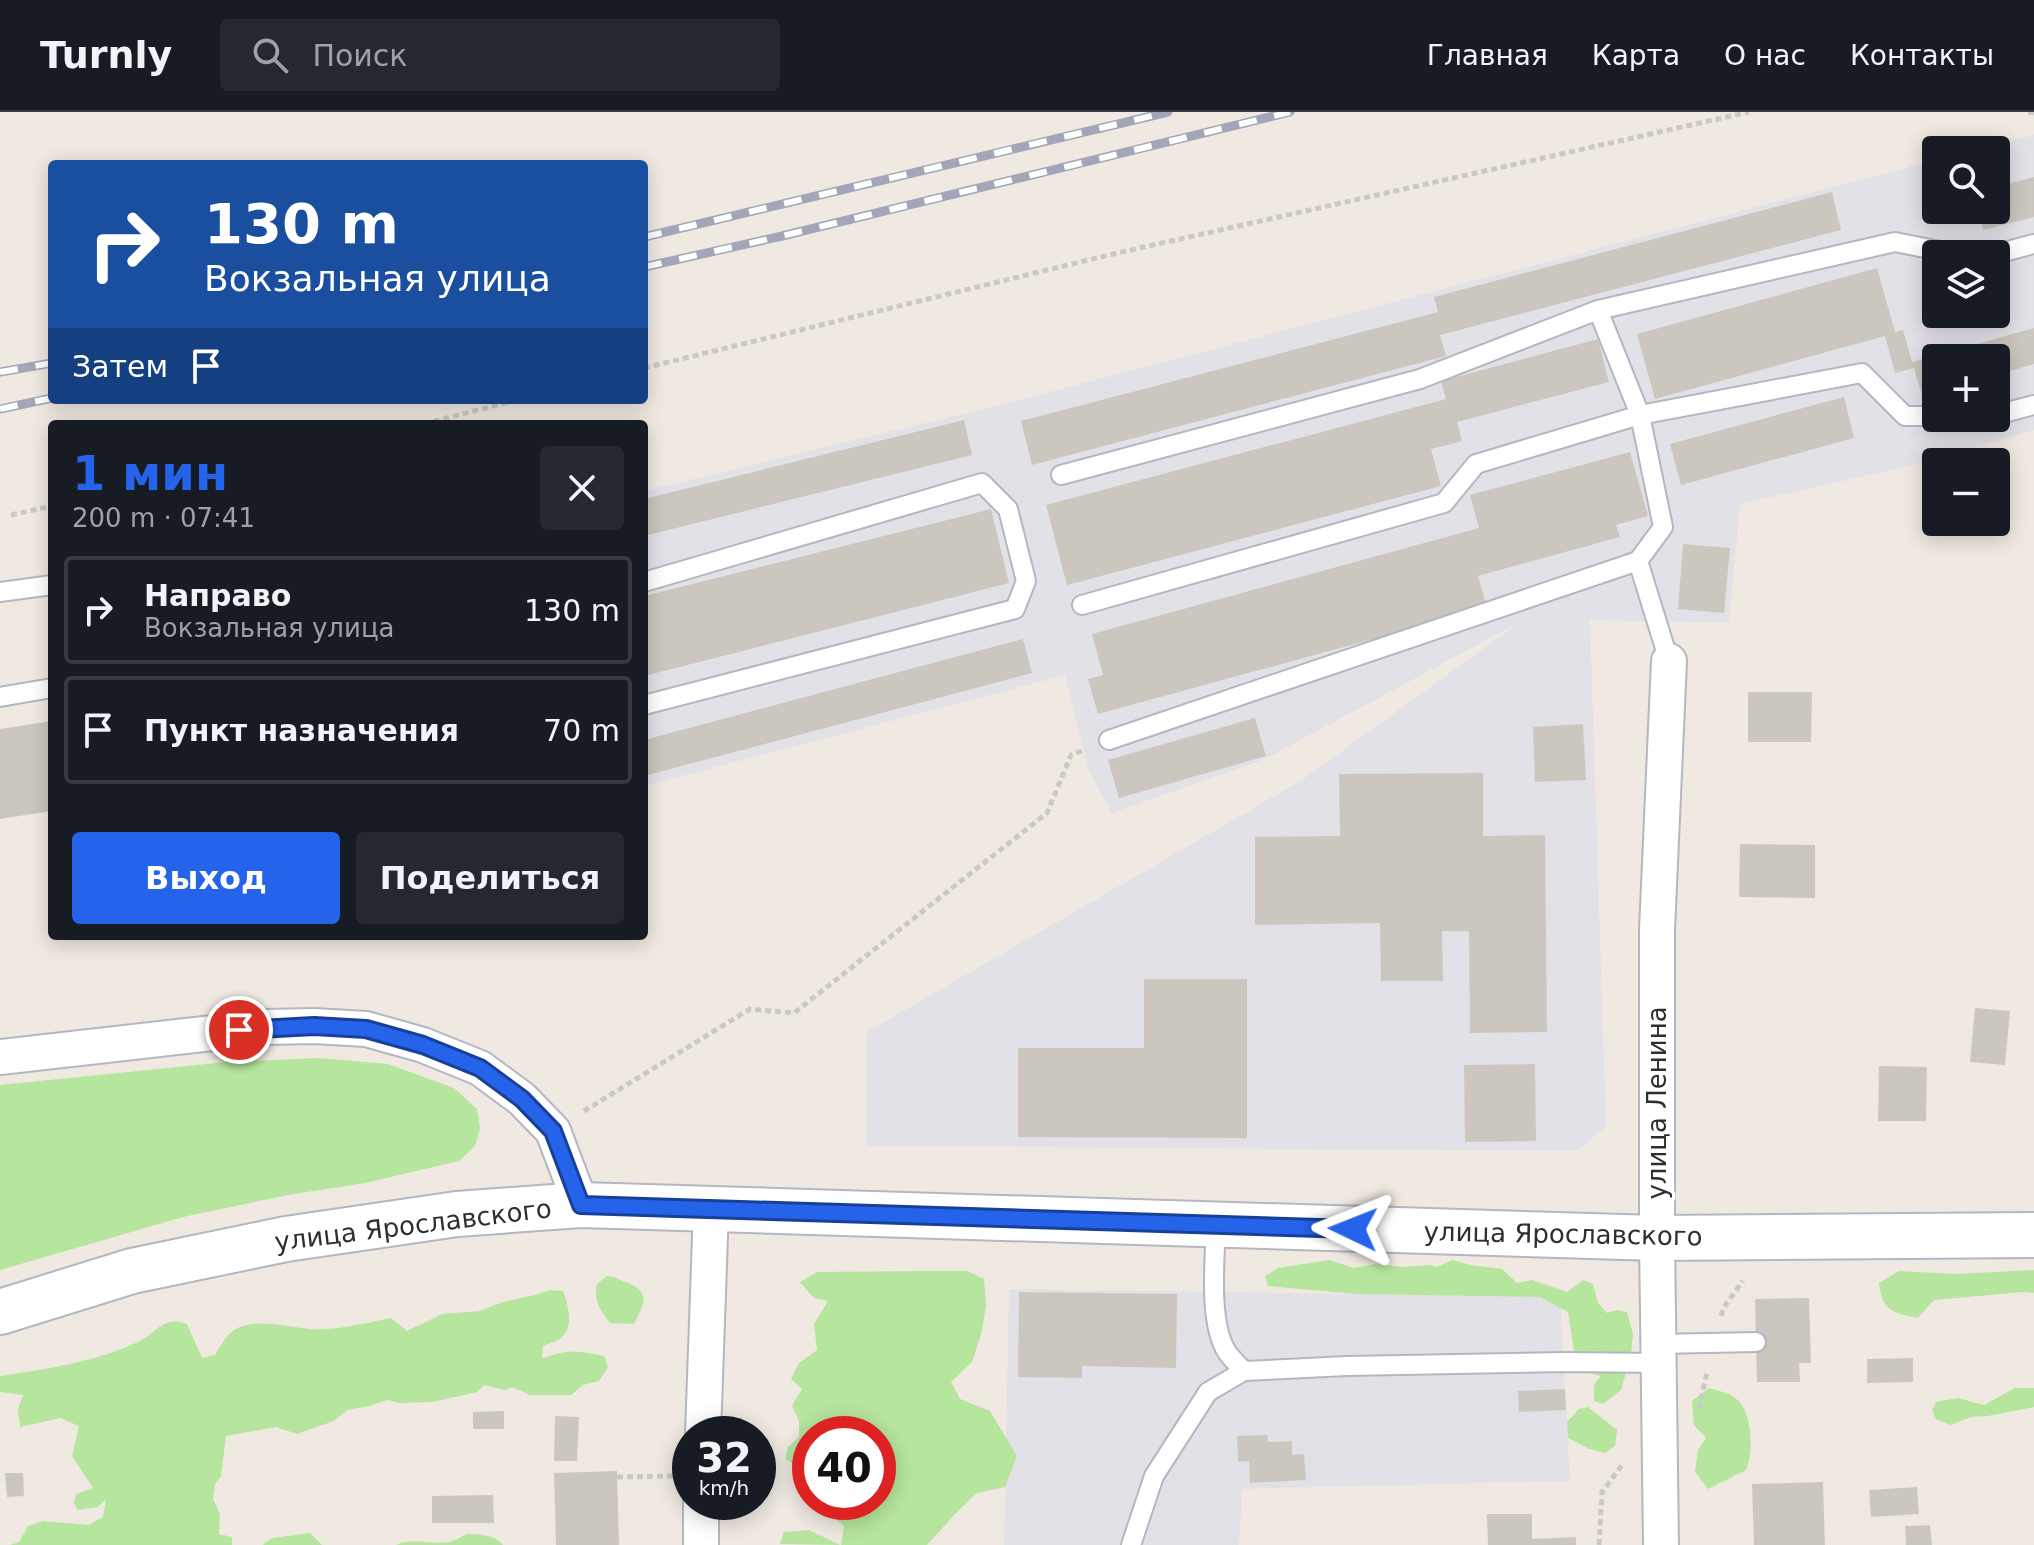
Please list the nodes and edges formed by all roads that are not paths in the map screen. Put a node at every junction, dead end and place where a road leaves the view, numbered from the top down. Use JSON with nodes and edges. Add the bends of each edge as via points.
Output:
{"nodes":[{"id":1,"x":2034,"y":244,"type":"edge"},
{"id":2,"x":1922,"y":247,"type":"edge"},
{"id":3,"x":2010,"y":250,"type":"edge"},
{"id":4,"x":1598,"y":310,"type":"junction"},
{"id":5,"x":2034,"y":405,"type":"edge"},
{"id":6,"x":2010,"y":411,"type":"edge"},
{"id":7,"x":1640,"y":415,"type":"junction"},
{"id":8,"x":1922,"y":416,"type":"edge"},
{"id":9,"x":1061,"y":475,"type":"dead end"},
{"id":10,"x":1638,"y":561,"type":"junction"},
{"id":11,"x":648,"y":581,"type":"edge"},
{"id":12,"x":48,"y":586,"type":"edge"},
{"id":13,"x":0,"y":592,"type":"edge"},
{"id":14,"x":1082,"y":605,"type":"dead end"},
{"id":15,"x":1669,"y":661,"type":"joint"},
{"id":16,"x":48,"y":689,"type":"edge"},
{"id":17,"x":0,"y":697,"type":"edge"},
{"id":18,"x":648,"y":704,"type":"edge"},
{"id":19,"x":1109,"y":740,"type":"road end"},
{"id":20,"x":0,"y":1057,"type":"edge"},
{"id":21,"x":581,"y":1205,"type":"junction"},
{"id":22,"x":711,"y":1208,"type":"junction"},
{"id":23,"x":1216,"y":1224,"type":"junction"},
{"id":24,"x":2034,"y":1235,"type":"edge"},
{"id":25,"x":1657,"y":1238,"type":"junction"},
{"id":26,"x":0,"y":1312,"type":"edge"},
{"id":27,"x":1756,"y":1342,"type":"dead end"},
{"id":28,"x":1658,"y":1354,"type":"junction"},
{"id":29,"x":1244,"y":1371,"type":"junction"},
{"id":30,"x":704,"y":1416,"type":"edge"},
{"id":31,"x":701,"y":1520,"type":"edge"},
{"id":32,"x":701,"y":1545,"type":"edge"},
{"id":33,"x":1131,"y":1545,"type":"edge"},
{"id":34,"x":1661,"y":1545,"type":"edge"}],
"edges":[{"from":1,"to":3,"type":"lane"},
{"from":2,"to":4,"type":"lane","via":[[1895,242]]},
{"from":4,"to":7,"type":"lane"},
{"from":4,"to":9,"type":"lane","via":[[1420,379]]},
{"from":5,"to":6,"type":"lane"},
{"from":7,"to":8,"type":"lane","via":[[1862,373],[1905,416]]},
{"from":7,"to":10,"type":"lane","via":[[1663,527]]},
{"from":7,"to":14,"type":"lane","via":[[1476,464],[1444,503]]},
{"from":10,"to":15,"type":"lane"},
{"from":10,"to":19,"type":"lane"},
{"from":11,"to":18,"type":"lane","via":[[982,483],[1008,509],[1026,581],[1015,609]]},
{"from":12,"to":13,"type":"lane"},
{"from":15,"to":25,"type":"street","name":"улица Ленина","via":[[1657,930]]},
{"from":16,"to":17,"type":"lane"},
{"from":20,"to":21,"type":"street","via":[[265,1027],[366,1029],[480,1068],[522,1099],[553,1131]]},
{"from":21,"to":22,"type":"street","name":"улица Ярославского"},
{"from":21,"to":26,"type":"street","name":"улица Ярославского","via":[[457,1214],[286,1239],[132,1271]]},
{"from":22,"to":23,"type":"street","name":"улица Ярославского"},
{"from":22,"to":30,"type":"street"},
{"from":23,"to":25,"type":"street","name":"улица Ярославского"},
{"from":23,"to":29,"type":"lane","via":[[1217,1327],[1226,1351]]},
{"from":24,"to":25,"type":"street","name":"улица Ярославского"},
{"from":25,"to":28,"type":"street","name":"улица Ленина"},
{"from":27,"to":28,"type":"lane","via":[[1712,1342]]},
{"from":28,"to":29,"type":"lane","via":[[1564,1362]]},
{"from":28,"to":34,"type":"street","name":"улица Ленина"},
{"from":29,"to":33,"type":"lane","via":[[1208,1392],[1154,1476]]},
{"from":31,"to":32,"type":"street"}]}
